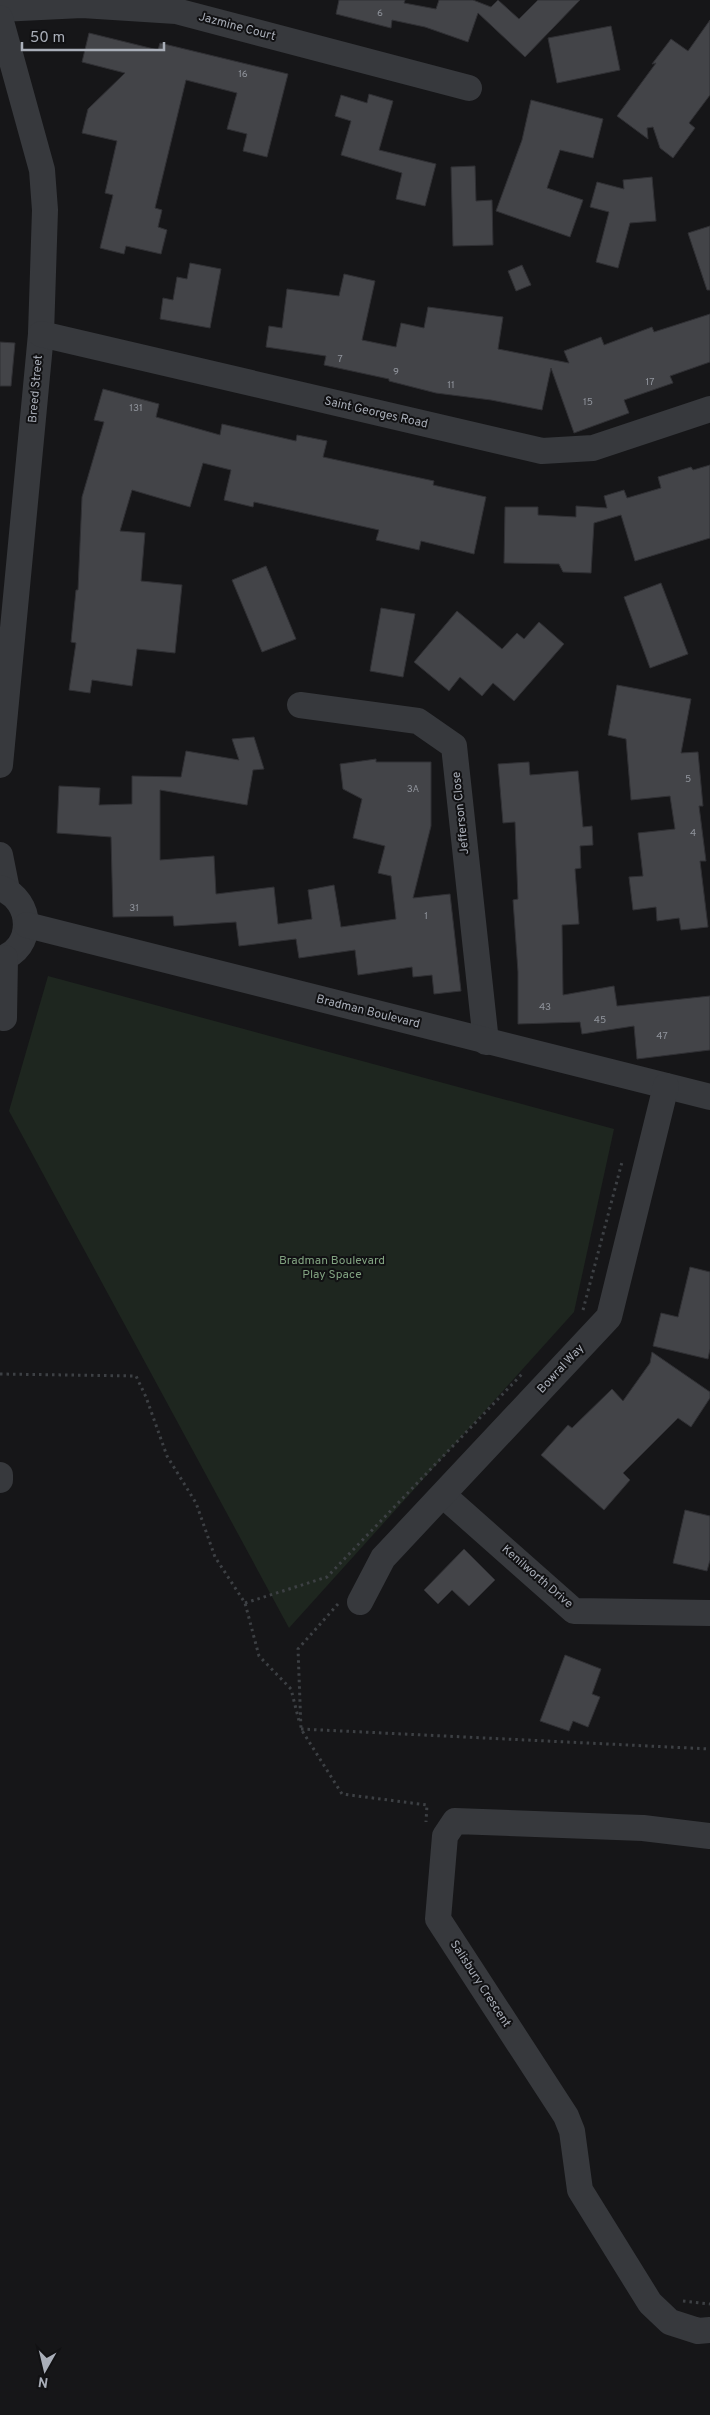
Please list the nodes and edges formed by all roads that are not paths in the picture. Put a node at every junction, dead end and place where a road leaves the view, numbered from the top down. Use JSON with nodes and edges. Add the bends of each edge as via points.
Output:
{"nodes":[{"id":1,"x":0,"y":9,"type":"edge"},
{"id":2,"x":0,"y":18,"type":"edge"},
{"id":3,"x":470,"y":88,"type":"dead end"},
{"id":4,"x":41,"y":334,"type":"junction"},
{"id":5,"x":710,"y":409,"type":"edge"},
{"id":6,"x":300,"y":705,"type":"dead end"},
{"id":7,"x":0,"y":765,"type":"edge"},
{"id":8,"x":0,"y":855,"type":"edge"},
{"id":9,"x":4,"y":889,"type":"edge"},
{"id":10,"x":27,"y":925,"type":"junction"},
{"id":11,"x":3,"y":958,"type":"edge"},
{"id":12,"x":4,"y":1018,"type":"dead end"},
{"id":13,"x":486,"y":1042,"type":"junction"},
{"id":14,"x":666,"y":1086,"type":"junction"},
{"id":15,"x":710,"y":1097,"type":"edge"},
{"id":16,"x":0,"y":1475,"type":"edge"},
{"id":17,"x":0,"y":1480,"type":"edge"},
{"id":18,"x":443,"y":1495,"type":"junction"},
{"id":19,"x":360,"y":1602,"type":"dead end"},
{"id":20,"x":710,"y":1613,"type":"edge"},
{"id":21,"x":710,"y":1836,"type":"edge"},
{"id":22,"x":710,"y":2330,"type":"edge"}],
"edges":[{"from":1,"to":3,"type":"street","name":"Jazmine Court","via":[[82,5],[176,11]]},
{"from":2,"to":4,"type":"street","name":"Breed Street","via":[[42,170],[45,210]]},
{"from":4,"to":5,"type":"street","name":"Saint Georges Road","via":[[542,451],[593,448]]},
{"from":4,"to":7,"type":"street","name":"Breed Street"},
{"from":6,"to":13,"type":"street","name":"Jefferson Close","via":[[418,722],[454,746]]},
{"from":8,"to":9,"type":"street"},
{"from":9,"to":10,"type":"street","via":[[22,905]]},
{"from":10,"to":11,"type":"street","via":[[21,944]]},
{"from":10,"to":13,"type":"street","name":"Bradman Boulevard"},
{"from":11,"to":12,"type":"street"},
{"from":13,"to":14,"type":"street","name":"Bradman Boulevard"},
{"from":14,"to":15,"type":"street","name":"Bradman Boulevard"},
{"from":14,"to":18,"type":"street","name":"Bowral Way","via":[[610,1318]]},
{"from":16,"to":17,"type":"street"},
{"from":18,"to":19,"type":"street","name":"Bowral Way","via":[[383,1558]]},
{"from":18,"to":20,"type":"street","name":"Kenilworth Drive","via":[[574,1611]]},
{"from":21,"to":22,"type":"street","name":"Salisbury Crescent","via":[[643,1828],[455,1821],[445,1836],[438,1919],[566,2116],[572,2131],[580,2190],[650,2303],[670,2322],[698,2331]]}]}
